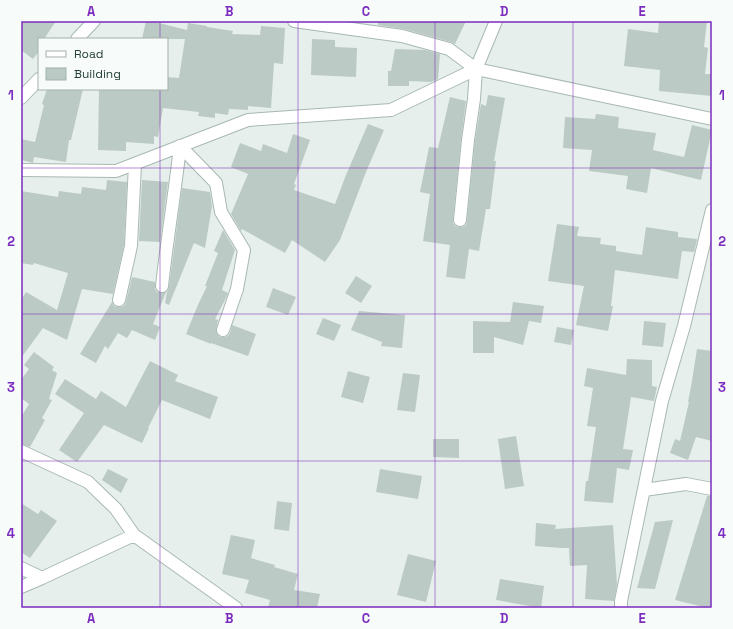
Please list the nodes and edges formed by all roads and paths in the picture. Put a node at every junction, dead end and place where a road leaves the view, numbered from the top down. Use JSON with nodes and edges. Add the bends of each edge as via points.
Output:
{"nodes":[{"id":1,"x":94,"y":21,"type":"edge"},
{"id":2,"x":294,"y":21,"type":"edge"},
{"id":3,"x":496,"y":21,"type":"edge"},
{"id":4,"x":78,"y":38,"type":"edge"},
{"id":5,"x":476,"y":69,"type":"junction"},
{"id":6,"x":38,"y":80,"type":"edge"},
{"id":7,"x":21,"y":98,"type":"edge"},
{"id":8,"x":712,"y":119,"type":"edge"},
{"id":9,"x":180,"y":146,"type":"junction"},
{"id":10,"x":135,"y":164,"type":"junction"},
{"id":11,"x":21,"y":170,"type":"edge"},
{"id":12,"x":712,"y":210,"type":"edge"},
{"id":13,"x":460,"y":220,"type":"dead end"},
{"id":14,"x":162,"y":286,"type":"dead end"},
{"id":15,"x":119,"y":300,"type":"dead end"},
{"id":16,"x":223,"y":330,"type":"dead end"},
{"id":17,"x":21,"y":451,"type":"edge"},
{"id":18,"x":712,"y":489,"type":"edge"},
{"id":19,"x":644,"y":490,"type":"junction"},
{"id":20,"x":134,"y":535,"type":"junction"},
{"id":21,"x":21,"y":568,"type":"edge"},
{"id":22,"x":42,"y":578,"type":"junction"},
{"id":23,"x":21,"y":587,"type":"edge"},
{"id":24,"x":236,"y":608,"type":"edge"},
{"id":25,"x":620,"y":608,"type":"edge"}],
"edges":[{"from":1,"to":4,"type":"street"},
{"from":2,"to":5,"type":"street","via":[[402,36],[449,49]]},
{"from":3,"to":5,"type":"street"},
{"from":5,"to":8,"type":"street"},
{"from":5,"to":9,"type":"street","via":[[391,110],[248,120]]},
{"from":5,"to":13,"type":"street"},
{"from":6,"to":7,"type":"street"},
{"from":9,"to":10,"type":"street"},
{"from":9,"to":14,"type":"street"},
{"from":9,"to":16,"type":"street","via":[[216,183],[221,212],[244,250],[237,289]]},
{"from":10,"to":11,"type":"street","via":[[116,171]]},
{"from":10,"to":15,"type":"street","via":[[130,246]]},
{"from":12,"to":19,"type":"street","via":[[684,326],[662,401]]},
{"from":17,"to":20,"type":"street","via":[[88,482],[116,509]]},
{"from":18,"to":19,"type":"street","via":[[686,484]]},
{"from":19,"to":25,"type":"street"},
{"from":20,"to":22,"type":"street"},
{"from":20,"to":24,"type":"street"},
{"from":21,"to":22,"type":"street"},
{"from":22,"to":23,"type":"street"}]}
